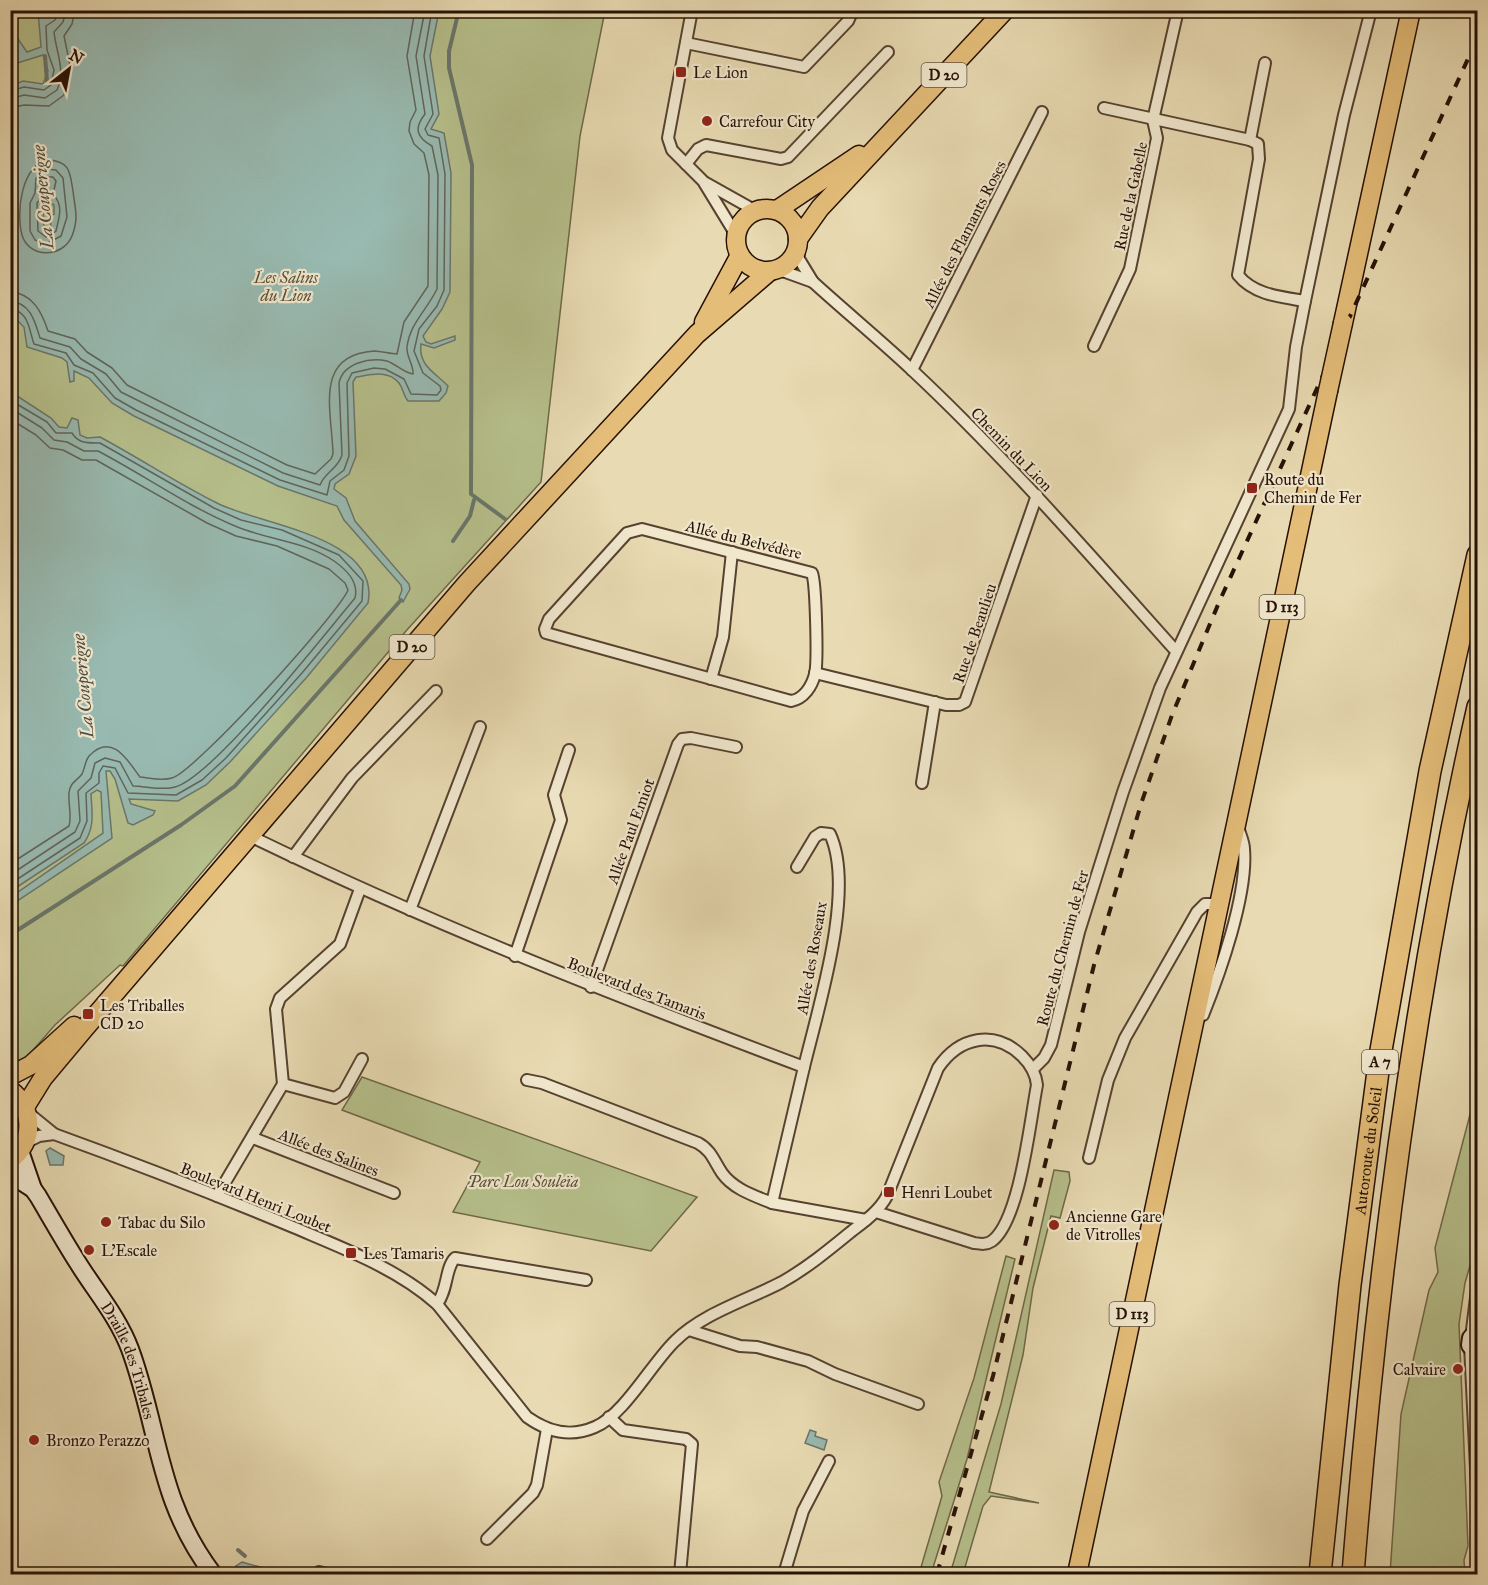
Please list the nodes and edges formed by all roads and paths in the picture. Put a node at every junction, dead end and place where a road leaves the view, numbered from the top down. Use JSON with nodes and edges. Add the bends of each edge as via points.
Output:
{"nodes":[{"id":1,"x":692,"y":10,"type":"edge"},
{"id":2,"x":853,"y":10,"type":"edge"},
{"id":3,"x":1005,"y":10,"type":"edge"},
{"id":4,"x":1178,"y":10,"type":"edge"},
{"id":5,"x":1371,"y":10,"type":"edge"},
{"id":6,"x":1411,"y":10,"type":"edge"},
{"id":7,"x":686,"y":43,"type":"junction"},
{"id":8,"x":888,"y":52,"type":"dead end"},
{"id":9,"x":1265,"y":63,"type":"dead end"},
{"id":10,"x":1104,"y":108,"type":"dead end"},
{"id":11,"x":1042,"y":112,"type":"dead end"},
{"id":12,"x":1154,"y":120,"type":"junction"},
{"id":13,"x":883,"y":139,"type":"junction"},
{"id":14,"x":1250,"y":140,"type":"junction"},
{"id":15,"x":686,"y":164,"type":"junction"},
{"id":16,"x":703,"y":181,"type":"junction"},
{"id":17,"x":777,"y":210,"type":"junction"},
{"id":18,"x":756,"y":211,"type":"junction"},
{"id":19,"x":736,"y":235,"type":"junction"},
{"id":20,"x":798,"y":243,"type":"junction"},
{"id":21,"x":740,"y":255,"type":"junction"},
{"id":22,"x":774,"y":270,"type":"junction"},
{"id":23,"x":813,"y":282,"type":"junction"},
{"id":24,"x":1305,"y":301,"type":"junction"},
{"id":25,"x":697,"y":334,"type":"junction"},
{"id":26,"x":1094,"y":346,"type":"dead end"},
{"id":27,"x":912,"y":370,"type":"junction"},
{"id":28,"x":1037,"y":495,"type":"junction"},
{"id":29,"x":732,"y":552,"type":"junction"},
{"id":30,"x":1478,"y":555,"type":"edge"},
{"id":31,"x":1175,"y":650,"type":"junction"},
{"id":32,"x":815,"y":673,"type":"junction"},
{"id":33,"x":711,"y":679,"type":"junction"},
{"id":34,"x":436,"y":691,"type":"dead end"},
{"id":35,"x":935,"y":702,"type":"junction"},
{"id":36,"x":1478,"y":707,"type":"edge"},
{"id":37,"x":480,"y":727,"type":"dead end"},
{"id":38,"x":736,"y":747,"type":"dead end"},
{"id":39,"x":569,"y":750,"type":"dead end"},
{"id":40,"x":922,"y":783,"type":"dead end"},
{"id":41,"x":1236,"y":823,"type":"junction"},
{"id":42,"x":248,"y":835,"type":"junction"},
{"id":43,"x":293,"y":857,"type":"junction"},
{"id":44,"x":797,"y":867,"type":"dead end"},
{"id":45,"x":360,"y":889,"type":"junction"},
{"id":46,"x":1217,"y":904,"type":"junction"},
{"id":47,"x":410,"y":910,"type":"junction"},
{"id":48,"x":516,"y":956,"type":"junction"},
{"id":49,"x":136,"y":968,"type":"junction"},
{"id":50,"x":591,"y":987,"type":"junction"},
{"id":51,"x":1187,"y":1054,"type":"junction"},
{"id":52,"x":362,"y":1059,"type":"dead end"},
{"id":53,"x":804,"y":1067,"type":"junction"},
{"id":54,"x":1033,"y":1069,"type":"junction"},
{"id":55,"x":10,"y":1076,"type":"edge"},
{"id":56,"x":527,"y":1080,"type":"dead end"},
{"id":57,"x":283,"y":1084,"type":"junction"},
{"id":58,"x":10,"y":1090,"type":"edge"},
{"id":59,"x":26,"y":1110,"type":"junction"},
{"id":60,"x":54,"y":1134,"type":"junction"},
{"id":61,"x":253,"y":1138,"type":"junction"},
{"id":62,"x":19,"y":1151,"type":"edge"},
{"id":63,"x":1089,"y":1158,"type":"dead end"},
{"id":64,"x":10,"y":1174,"type":"edge"},
{"id":65,"x":33,"y":1189,"type":"junction"},
{"id":66,"x":394,"y":1193,"type":"dead end"},
{"id":67,"x":217,"y":1196,"type":"junction"},
{"id":68,"x":772,"y":1203,"type":"junction"},
{"id":69,"x":876,"y":1212,"type":"junction"},
{"id":70,"x":866,"y":1220,"type":"junction"},
{"id":71,"x":586,"y":1280,"type":"dead end"},
{"id":72,"x":1478,"y":1281,"type":"edge"},
{"id":73,"x":437,"y":1304,"type":"junction"},
{"id":74,"x":688,"y":1330,"type":"junction"},
{"id":75,"x":1474,"y":1342,"type":"edge"},
{"id":76,"x":918,"y":1404,"type":"dead end"},
{"id":77,"x":1478,"y":1405,"type":"edge"},
{"id":78,"x":609,"y":1417,"type":"junction"},
{"id":79,"x":1473,"y":1418,"type":"junction"},
{"id":80,"x":548,"y":1429,"type":"junction"},
{"id":81,"x":829,"y":1461,"type":"dead end"},
{"id":82,"x":1478,"y":1510,"type":"edge"},
{"id":83,"x":487,"y":1539,"type":"dead end"},
{"id":84,"x":213,"y":1575,"type":"edge"},
{"id":85,"x":680,"y":1575,"type":"edge"},
{"id":86,"x":784,"y":1575,"type":"edge"},
{"id":87,"x":1077,"y":1575,"type":"edge"},
{"id":88,"x":1320,"y":1575,"type":"edge"},
{"id":89,"x":1353,"y":1575,"type":"edge"}],
"edges":[{"from":1,"to":7,"type":"street"},
{"from":2,"to":7,"type":"street","via":[[851,18],[804,67]]},
{"from":3,"to":13,"type":"main road","number":"D 20"},
{"from":4,"to":12,"type":"street","name":"Rue de la Gabelle"},
{"from":5,"to":24,"type":"street","name":"Route du Chemin de Fer","via":[[1344,115]]},
{"from":6,"to":41,"type":"main road","number":"D 113","bridge":true},
{"from":7,"to":15,"type":"street","via":[[668,132],[672,150]]},
{"from":8,"to":15,"type":"street","via":[[788,157],[706,145]]},
{"from":9,"to":14,"type":"street"},
{"from":10,"to":12,"type":"street"},
{"from":11,"to":27,"type":"street","name":"Allée des Flamants Roses"},
{"from":12,"to":14,"type":"street"},
{"from":12,"to":26,"type":"street","name":"Rue de la Gabelle","via":[[1157,138],[1130,269]]},
{"from":13,"to":17,"type":"main road","number":"D 20"},
{"from":13,"to":20,"type":"main road","number":"D 20","via":[[820,208]]},
{"from":14,"to":24,"type":"street","via":[[1258,144],[1259,159],[1238,275],[1261,292]]},
{"from":15,"to":16,"type":"street"},
{"from":16,"to":18,"type":"street"},
{"from":16,"to":19,"type":"street"},
{"from":17,"to":18,"type":"main road"},
{"from":17,"to":20,"type":"main road","via":[[792,221]]},
{"from":18,"to":19,"type":"main road","via":[[740,225]]},
{"from":19,"to":21,"type":"main road"},
{"from":20,"to":22,"type":"main road","via":[[790,261]]},
{"from":20,"to":23,"type":"street","name":"Chemin du Lion","via":[[799,259]]},
{"from":21,"to":22,"type":"main road","via":[[753,267]]},
{"from":21,"to":25,"type":"main road","number":"D 20"},
{"from":22,"to":23,"type":"street","name":"Chemin du Lion"},
{"from":22,"to":25,"type":"main road","number":"D 20"},
{"from":23,"to":27,"type":"street","name":"Chemin du Lion"},
{"from":24,"to":31,"type":"street","name":"Route du Chemin de Fer","via":[[1289,409]]},
{"from":25,"to":42,"type":"main road","number":"D 20","via":[[467,583]]},
{"from":27,"to":28,"type":"street","name":"Chemin du Lion"},
{"from":28,"to":31,"type":"street","name":"Chemin du Lion"},
{"from":28,"to":35,"type":"street","name":"Rue de Beaulieu","via":[[967,698],[960,705]]},
{"from":29,"to":32,"type":"street","name":"Allée du Belvédère","via":[[813,573]]},
{"from":29,"to":33,"type":"street","via":[[723,637]]},
{"from":29,"to":33,"type":"street","name":"Allée du Belvédère","via":[[642,529],[631,531],[549,619],[545,629],[551,636]]},
{"from":30,"to":88,"type":"highway","name":"Autoroute du Soleil","number":"A 7","via":[[1430,771],[1380,1056],[1351,1273]]},
{"from":31,"to":54,"type":"street","name":"Route du Chemin de Fer","via":[[1123,792],[1079,932],[1051,1045]]},
{"from":32,"to":33,"type":"street","name":"Allée du Belvédère","via":[[807,692],[798,700]]},
{"from":32,"to":35,"type":"street","name":"Rue de Beaulieu"},
{"from":34,"to":43,"type":"street","via":[[352,778]]},
{"from":35,"to":40,"type":"street"},
{"from":36,"to":89,"type":"highway","name":"Autoroute du Soleil","number":"A 7","via":[[1436,918],[1396,1175],[1380,1293]]},
{"from":37,"to":47,"type":"street"},
{"from":38,"to":50,"type":"street","name":"Allée Paul Emiot","via":[[691,738],[678,744]]},
{"from":39,"to":48,"type":"street","via":[[554,795],[561,820]]},
{"from":41,"to":46,"type":"main road","number":"D 113"},
{"from":41,"to":51,"type":"street","via":[[1245,849],[1237,908],[1215,985]]},
{"from":42,"to":43,"type":"street","name":"Boulevard des Tamaris"},
{"from":42,"to":49,"type":"main road","number":"D 20"},
{"from":43,"to":45,"type":"street","name":"Boulevard des Tamaris"},
{"from":44,"to":53,"type":"street","name":"Allée des Roseaux","via":[[814,837],[830,834],[836,852],[836,918]]},
{"from":45,"to":47,"type":"street","name":"Boulevard des Tamaris"},
{"from":45,"to":57,"type":"street","via":[[340,944],[286,990],[277,1004]]},
{"from":46,"to":51,"type":"main road","number":"D 113"},
{"from":46,"to":63,"type":"street","via":[[1205,904],[1197,912],[1134,1020],[1108,1080]]},
{"from":47,"to":48,"type":"street","name":"Boulevard des Tamaris"},
{"from":48,"to":50,"type":"street","name":"Boulevard des Tamaris"},
{"from":49,"to":55,"type":"main road","number":"D 20","via":[[31,1065]]},
{"from":49,"to":59,"type":"main road","number":"D 20","via":[[43,1078]]},
{"from":50,"to":53,"type":"street","name":"Boulevard des Tamaris"},
{"from":51,"to":87,"type":"main road","number":"D 113"},
{"from":52,"to":57,"type":"street","via":[[344,1092],[335,1098]]},
{"from":53,"to":68,"type":"street"},
{"from":54,"to":69,"type":"street","name":"Boulevard Henri Loubet","via":[[1011,1046],[995,1040],[973,1040],[950,1053],[938,1068],[887,1196]]},
{"from":54,"to":69,"type":"street","via":[[1037,1086],[1019,1182],[1011,1210],[990,1243],[975,1243]]},
{"from":56,"to":68,"type":"street","via":[[698,1143],[710,1152],[727,1179]]},
{"from":57,"to":61,"type":"street"},
{"from":58,"to":59,"type":"main road"},
{"from":59,"to":60,"type":"street","name":"Boulevard Henri Loubet"},
{"from":59,"to":62,"type":"main road","via":[[29,1125]]},
{"from":60,"to":62,"type":"street","via":[[45,1134]]},
{"from":60,"to":67,"type":"street","name":"Boulevard Henri Loubet"},
{"from":61,"to":66,"type":"street","name":"Allée des Salines"},
{"from":61,"to":67,"type":"street"},
{"from":62,"to":65,"type":"street","name":"Draille des Tribales"},
{"from":64,"to":65,"type":"street","name":"Draille des Tribales"},
{"from":65,"to":84,"type":"street","name":"Draille des Tribales","via":[[120,1325],[172,1503]]},
{"from":67,"to":73,"type":"street","name":"Boulevard Henri Loubet","via":[[394,1274]]},
{"from":68,"to":70,"type":"street"},
{"from":69,"to":70,"type":"street","name":"Boulevard Henri Loubet"},
{"from":70,"to":74,"type":"street","name":"Boulevard Henri Loubet","via":[[784,1281]]},
{"from":71,"to":73,"type":"street","via":[[455,1258],[445,1292]]},
{"from":72,"to":75,"type":"street"},
{"from":73,"to":80,"type":"street","name":"Boulevard Henri Loubet","via":[[527,1417]]},
{"from":74,"to":76,"type":"street","via":[[808,1361]]},
{"from":74,"to":78,"type":"street","name":"Boulevard Henri Loubet"},
{"from":75,"to":79,"type":"street"},
{"from":77,"to":79,"type":"street"},
{"from":78,"to":80,"type":"street","name":"Boulevard Henri Loubet","via":[[599,1426],[578,1433]]},
{"from":78,"to":85,"type":"street","via":[[623,1430],[686,1439],[692,1444]]},
{"from":79,"to":82,"type":"street"},
{"from":80,"to":83,"type":"street","via":[[533,1493]]},
{"from":81,"to":86,"type":"street","via":[[803,1511]]}]}
